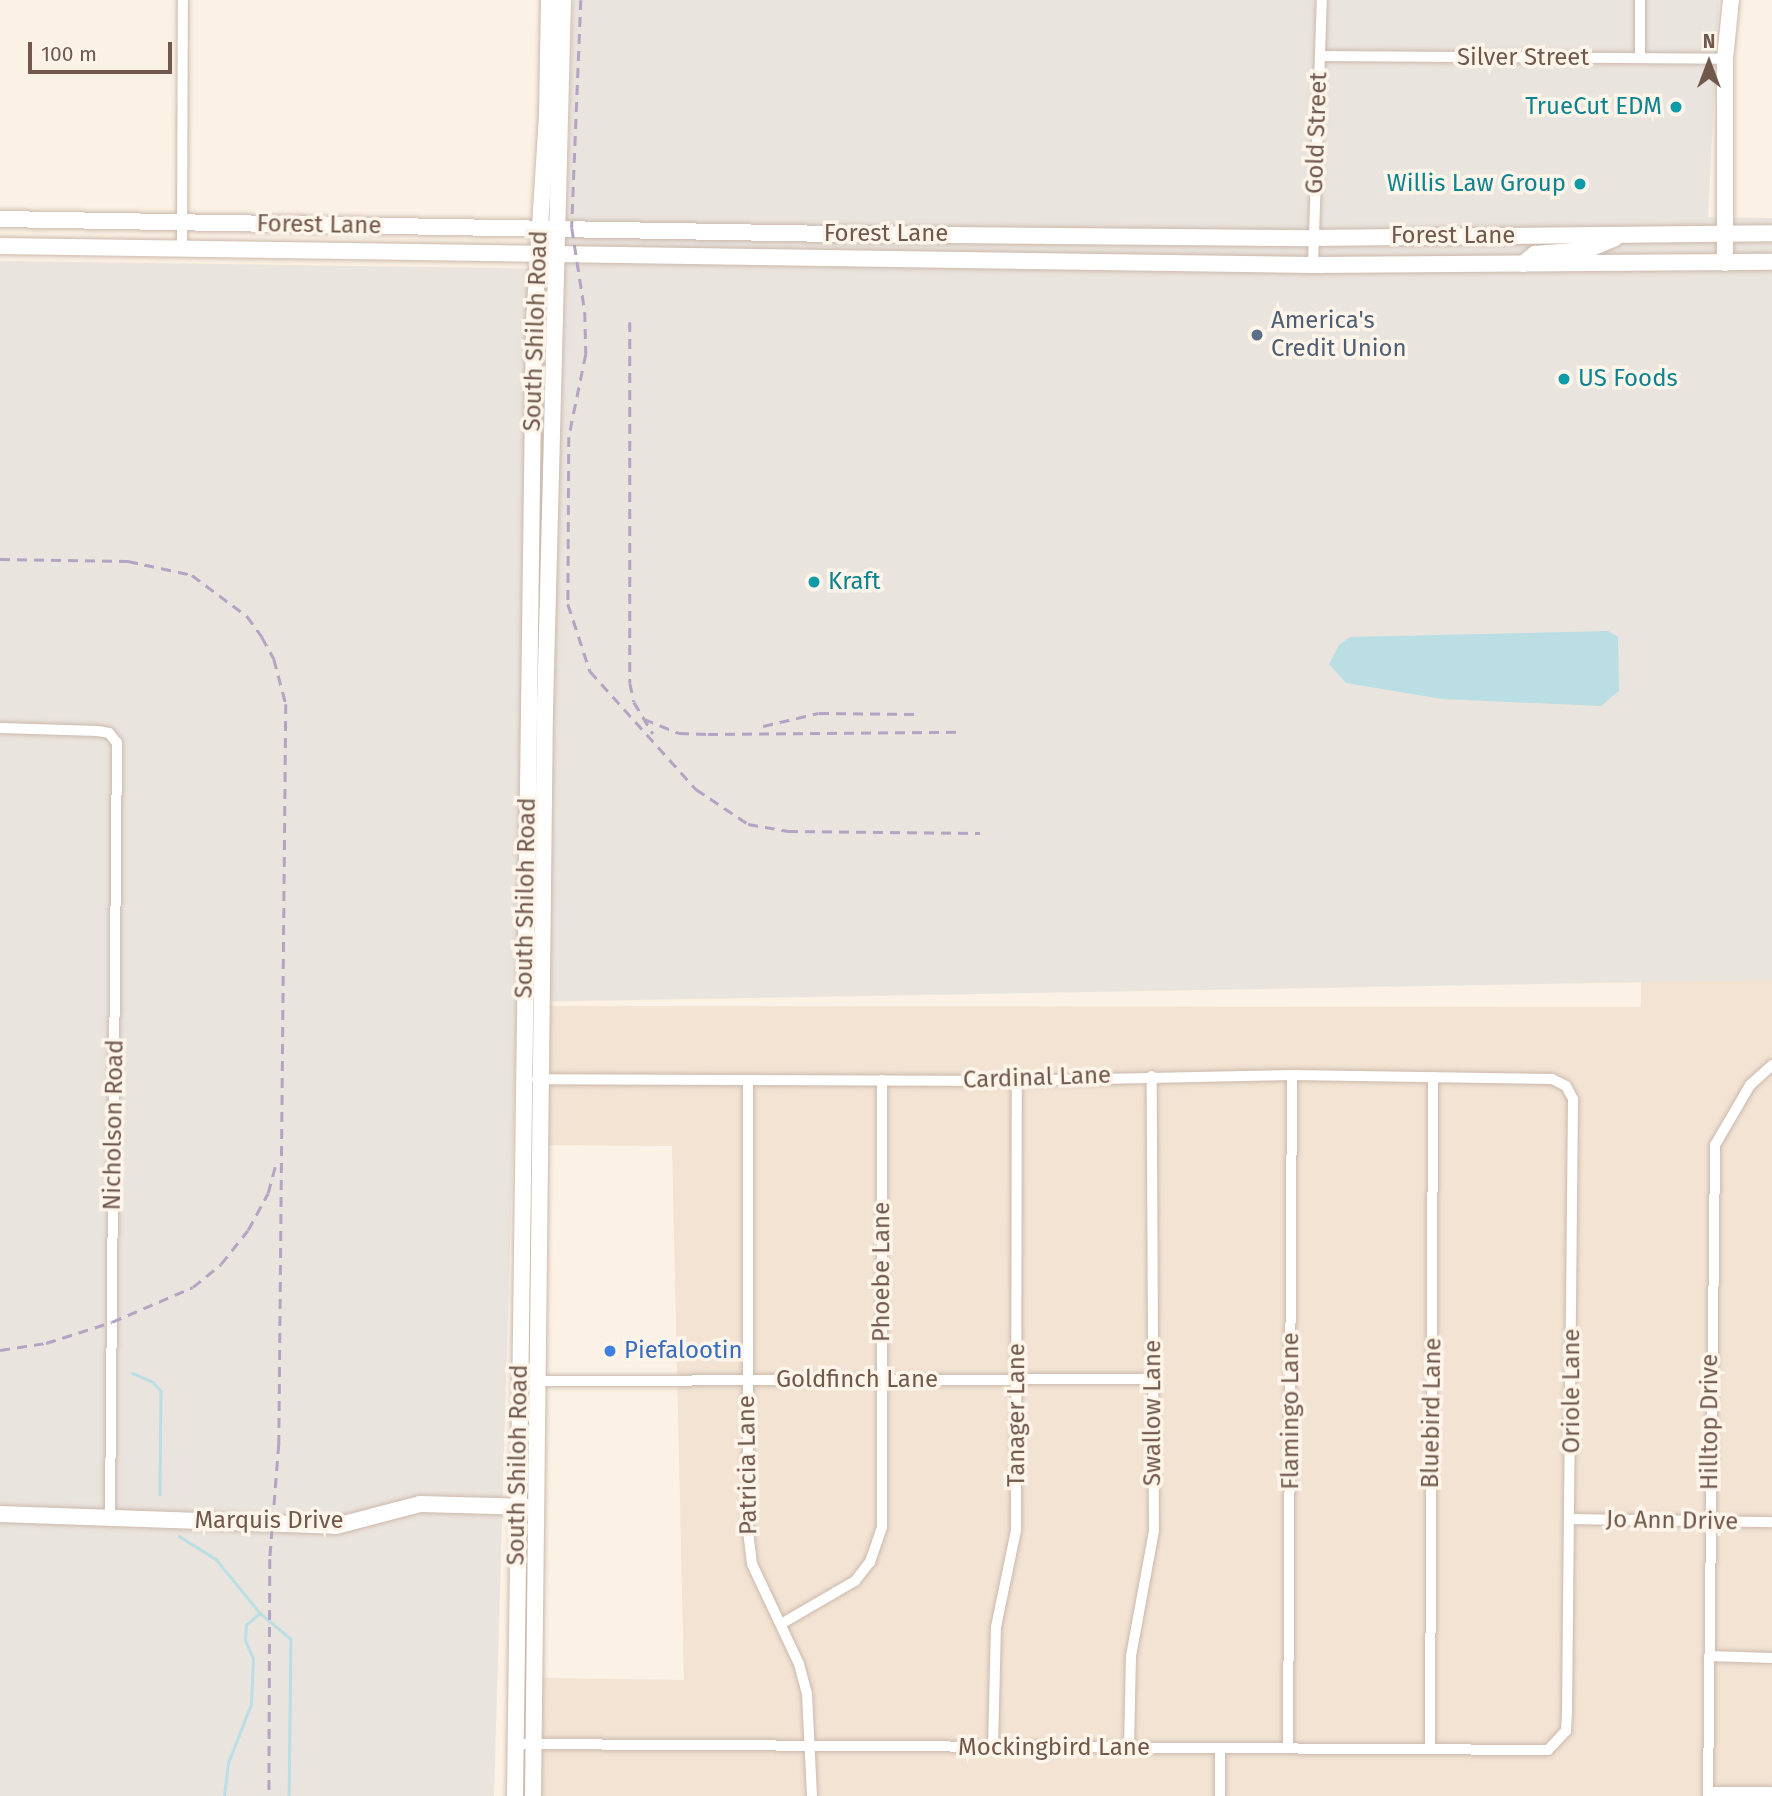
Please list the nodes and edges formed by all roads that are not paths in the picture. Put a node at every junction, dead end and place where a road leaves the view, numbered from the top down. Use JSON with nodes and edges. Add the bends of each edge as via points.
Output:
{"nodes":[{"id":1,"x":183,"y":0,"type":"edge"},
{"id":2,"x":549,"y":0,"type":"edge"},
{"id":3,"x":563,"y":0,"type":"edge"},
{"id":4,"x":1322,"y":0,"type":"edge"},
{"id":5,"x":1640,"y":0,"type":"edge"},
{"id":6,"x":1731,"y":0,"type":"edge"},
{"id":7,"x":1320,"y":56,"type":"junction"},
{"id":8,"x":1640,"y":58,"type":"junction"},
{"id":9,"x":1725,"y":59,"type":"junction"},
{"id":10,"x":0,"y":219,"type":"edge"},
{"id":11,"x":41,"y":220,"type":"junction"},
{"id":12,"x":182,"y":222,"type":"junction"},
{"id":13,"x":538,"y":229,"type":"junction"},
{"id":14,"x":559,"y":229,"type":"junction"},
{"id":15,"x":1772,"y":233,"type":"edge"},
{"id":16,"x":1725,"y":234,"type":"junction"},
{"id":17,"x":1620,"y":235,"type":"junction"},
{"id":18,"x":1312,"y":238,"type":"junction"},
{"id":19,"x":0,"y":246,"type":"edge"},
{"id":20,"x":41,"y":246,"type":"junction"},
{"id":21,"x":182,"y":249,"type":"junction"},
{"id":22,"x":537,"y":256,"type":"junction"},
{"id":23,"x":556,"y":256,"type":"junction"},
{"id":24,"x":1772,"y":262,"type":"edge"},
{"id":25,"x":1725,"y":263,"type":"junction"},
{"id":26,"x":1523,"y":264,"type":"junction"},
{"id":27,"x":1313,"y":265,"type":"junction"},
{"id":28,"x":0,"y":728,"type":"edge"},
{"id":29,"x":1771,"y":1066,"type":"edge"},
{"id":30,"x":1292,"y":1075,"type":"junction"},
{"id":31,"x":1152,"y":1076,"type":"junction"},
{"id":32,"x":1433,"y":1077,"type":"junction"},
{"id":33,"x":531,"y":1079,"type":"junction"},
{"id":34,"x":1552,"y":1079,"type":"joint"},
{"id":35,"x":748,"y":1080,"type":"junction"},
{"id":36,"x":882,"y":1080,"type":"junction"},
{"id":37,"x":1017,"y":1081,"type":"junction"},
{"id":38,"x":881,"y":1379,"type":"junction"},
{"id":39,"x":1153,"y":1379,"type":"junction"},
{"id":40,"x":747,"y":1380,"type":"junction"},
{"id":41,"x":1016,"y":1380,"type":"junction"},
{"id":42,"x":519,"y":1381,"type":"junction"},
{"id":43,"x":537,"y":1381,"type":"junction"},
{"id":44,"x":518,"y":1507,"type":"junction"},
{"id":45,"x":536,"y":1507,"type":"junction"},
{"id":46,"x":0,"y":1514,"type":"edge"},
{"id":47,"x":110,"y":1519,"type":"junction"},
{"id":48,"x":1572,"y":1519,"type":"junction"},
{"id":49,"x":1709,"y":1521,"type":"junction"},
{"id":50,"x":1772,"y":1522,"type":"edge"},
{"id":51,"x":781,"y":1624,"type":"junction"},
{"id":52,"x":1709,"y":1656,"type":"junction"},
{"id":53,"x":1772,"y":1658,"type":"edge"},
{"id":54,"x":1567,"y":1713,"type":"joint"},
{"id":55,"x":516,"y":1744,"type":"junction"},
{"id":56,"x":534,"y":1744,"type":"junction"},
{"id":57,"x":812,"y":1747,"type":"junction"},
{"id":58,"x":993,"y":1747,"type":"junction"},
{"id":59,"x":1288,"y":1747,"type":"junction"},
{"id":60,"x":1220,"y":1748,"type":"junction"},
{"id":61,"x":1430,"y":1748,"type":"junction"},
{"id":62,"x":1129,"y":1749,"type":"junction"},
{"id":63,"x":1772,"y":1793,"type":"edge"},
{"id":64,"x":1708,"y":1794,"type":"edge"},
{"id":65,"x":515,"y":1796,"type":"edge"},
{"id":66,"x":533,"y":1796,"type":"edge"},
{"id":67,"x":812,"y":1796,"type":"edge"},
{"id":68,"x":1220,"y":1796,"type":"edge"}],
"edges":[{"from":1,"to":12,"type":"street"},
{"from":2,"to":13,"type":"main road","name":"South Shiloh Road"},
{"from":3,"to":14,"type":"main road","name":"South Shiloh Road"},
{"from":4,"to":7,"type":"street","name":"Gold Street"},
{"from":5,"to":8,"type":"street"},
{"from":6,"to":9,"type":"main road"},
{"from":7,"to":8,"type":"street","name":"Silver Street"},
{"from":7,"to":18,"type":"street","name":"Gold Street"},
{"from":8,"to":9,"type":"street","name":"Silver Street"},
{"from":9,"to":16,"type":"main road"},
{"from":10,"to":11,"type":"main road","name":"Forest Lane"},
{"from":11,"to":12,"type":"main road","name":"Forest Lane"},
{"from":11,"to":20,"type":"main road"},
{"from":12,"to":13,"type":"main road","name":"Forest Lane"},
{"from":12,"to":21,"type":"street"},
{"from":13,"to":14,"type":"main road","name":"Forest Lane"},
{"from":13,"to":22,"type":"main road","name":"South Shiloh Road"},
{"from":14,"to":18,"type":"main road","name":"Forest Lane"},
{"from":14,"to":23,"type":"main road","name":"South Shiloh Road"},
{"from":15,"to":16,"type":"main road","name":"Forest Lane"},
{"from":16,"to":17,"type":"main road","name":"Forest Lane"},
{"from":16,"to":25,"type":"main road"},
{"from":17,"to":18,"type":"main road","name":"Forest Lane"},
{"from":17,"to":26,"type":"main road","via":[[1587,250],[1535,254]]},
{"from":18,"to":27,"type":"street","name":"Gold Street"},
{"from":19,"to":20,"type":"main road","name":"Forest Lane"},
{"from":20,"to":21,"type":"main road","name":"Forest Lane"},
{"from":21,"to":22,"type":"main road","name":"Forest Lane"},
{"from":22,"to":23,"type":"main road","name":"Forest Lane"},
{"from":22,"to":33,"type":"main road","name":"South Shiloh Road"},
{"from":23,"to":27,"type":"main road","name":"Forest Lane"},
{"from":23,"to":33,"type":"main road","name":"South Shiloh Road"},
{"from":24,"to":25,"type":"main road","name":"Forest Lane"},
{"from":25,"to":26,"type":"main road","name":"Forest Lane"},
{"from":26,"to":27,"type":"main road","name":"Forest Lane"},
{"from":28,"to":47,"type":"street","name":"Nicholson Road","via":[[109,733],[117,743]]},
{"from":29,"to":49,"type":"street","name":"Hilltop Drive","via":[[1750,1085],[1715,1145]]},
{"from":30,"to":31,"type":"street","name":"Cardinal Lane"},
{"from":30,"to":32,"type":"street","name":"Cardinal Lane"},
{"from":30,"to":59,"type":"street","name":"Flamingo Lane"},
{"from":31,"to":37,"type":"street","name":"Cardinal Lane"},
{"from":31,"to":39,"type":"street","name":"Swallow Lane"},
{"from":32,"to":34,"type":"street","name":"Cardinal Lane"},
{"from":32,"to":61,"type":"street","name":"Bluebird Lane"},
{"from":33,"to":35,"type":"street","name":"Cardinal Lane"},
{"from":33,"to":42,"type":"main road","name":"South Shiloh Road"},
{"from":33,"to":43,"type":"main road","name":"South Shiloh Road"},
{"from":34,"to":48,"type":"street","name":"Oriole Lane","via":[[1566,1086],[1573,1099]]},
{"from":35,"to":36,"type":"street","name":"Cardinal Lane"},
{"from":35,"to":40,"type":"street","name":"Patricia Lane"},
{"from":36,"to":37,"type":"street","name":"Cardinal Lane"},
{"from":36,"to":38,"type":"street","name":"Phoebe Lane"},
{"from":37,"to":41,"type":"street","name":"Tanager Lane"},
{"from":38,"to":40,"type":"street","name":"Goldfinch Lane"},
{"from":38,"to":41,"type":"street","name":"Goldfinch Lane"},
{"from":38,"to":51,"type":"street","name":"Phoebe Lane","via":[[882,1528],[877,1548],[855,1581]]},
{"from":39,"to":41,"type":"street","name":"Goldfinch Lane"},
{"from":39,"to":62,"type":"street","name":"Swallow Lane","via":[[1154,1531],[1131,1656]]},
{"from":40,"to":43,"type":"street","name":"Goldfinch Lane"},
{"from":40,"to":51,"type":"street","name":"Patricia Lane","via":[[752,1564]]},
{"from":41,"to":58,"type":"street","name":"Tanager Lane","via":[[1016,1530],[996,1627]]},
{"from":42,"to":43,"type":"street","name":"Goldfinch Lane"},
{"from":42,"to":44,"type":"main road","name":"South Shiloh Road"},
{"from":43,"to":45,"type":"main road","name":"South Shiloh Road"},
{"from":44,"to":45,"type":"main road","name":"Marquis Drive"},
{"from":44,"to":47,"type":"main road","name":"Marquis Drive","via":[[420,1504],[336,1526]]},
{"from":44,"to":55,"type":"main road","name":"South Shiloh Road"},
{"from":45,"to":56,"type":"main road","name":"South Shiloh Road"},
{"from":46,"to":47,"type":"main road","name":"Marquis Drive"},
{"from":48,"to":49,"type":"street","name":"Jo Ann Drive"},
{"from":48,"to":54,"type":"street","name":"Oriole Lane"},
{"from":49,"to":50,"type":"street","name":"Jo Ann Drive"},
{"from":49,"to":52,"type":"street","name":"Hilltop Drive"},
{"from":51,"to":57,"type":"street","name":"Patricia Lane","via":[[802,1676]]},
{"from":52,"to":53,"type":"street"},
{"from":52,"to":64,"type":"street","name":"Hilltop Drive"},
{"from":54,"to":61,"type":"street","name":"Mockingbird Lane","via":[[1566,1731],[1548,1750]]},
{"from":55,"to":56,"type":"street","name":"Mockingbird Lane"},
{"from":55,"to":65,"type":"main road","name":"South Shiloh Road"},
{"from":56,"to":57,"type":"street","name":"Mockingbird Lane"},
{"from":56,"to":66,"type":"main road","name":"South Shiloh Road"},
{"from":57,"to":58,"type":"street","name":"Mockingbird Lane"},
{"from":57,"to":67,"type":"street","name":"Patricia Lane"},
{"from":58,"to":62,"type":"street","name":"Mockingbird Lane"},
{"from":59,"to":60,"type":"street","name":"Mockingbird Lane"},
{"from":59,"to":61,"type":"street","name":"Mockingbird Lane"},
{"from":60,"to":62,"type":"street","name":"Mockingbird Lane"},
{"from":60,"to":68,"type":"street"},
{"from":63,"to":64,"type":"street"}]}
